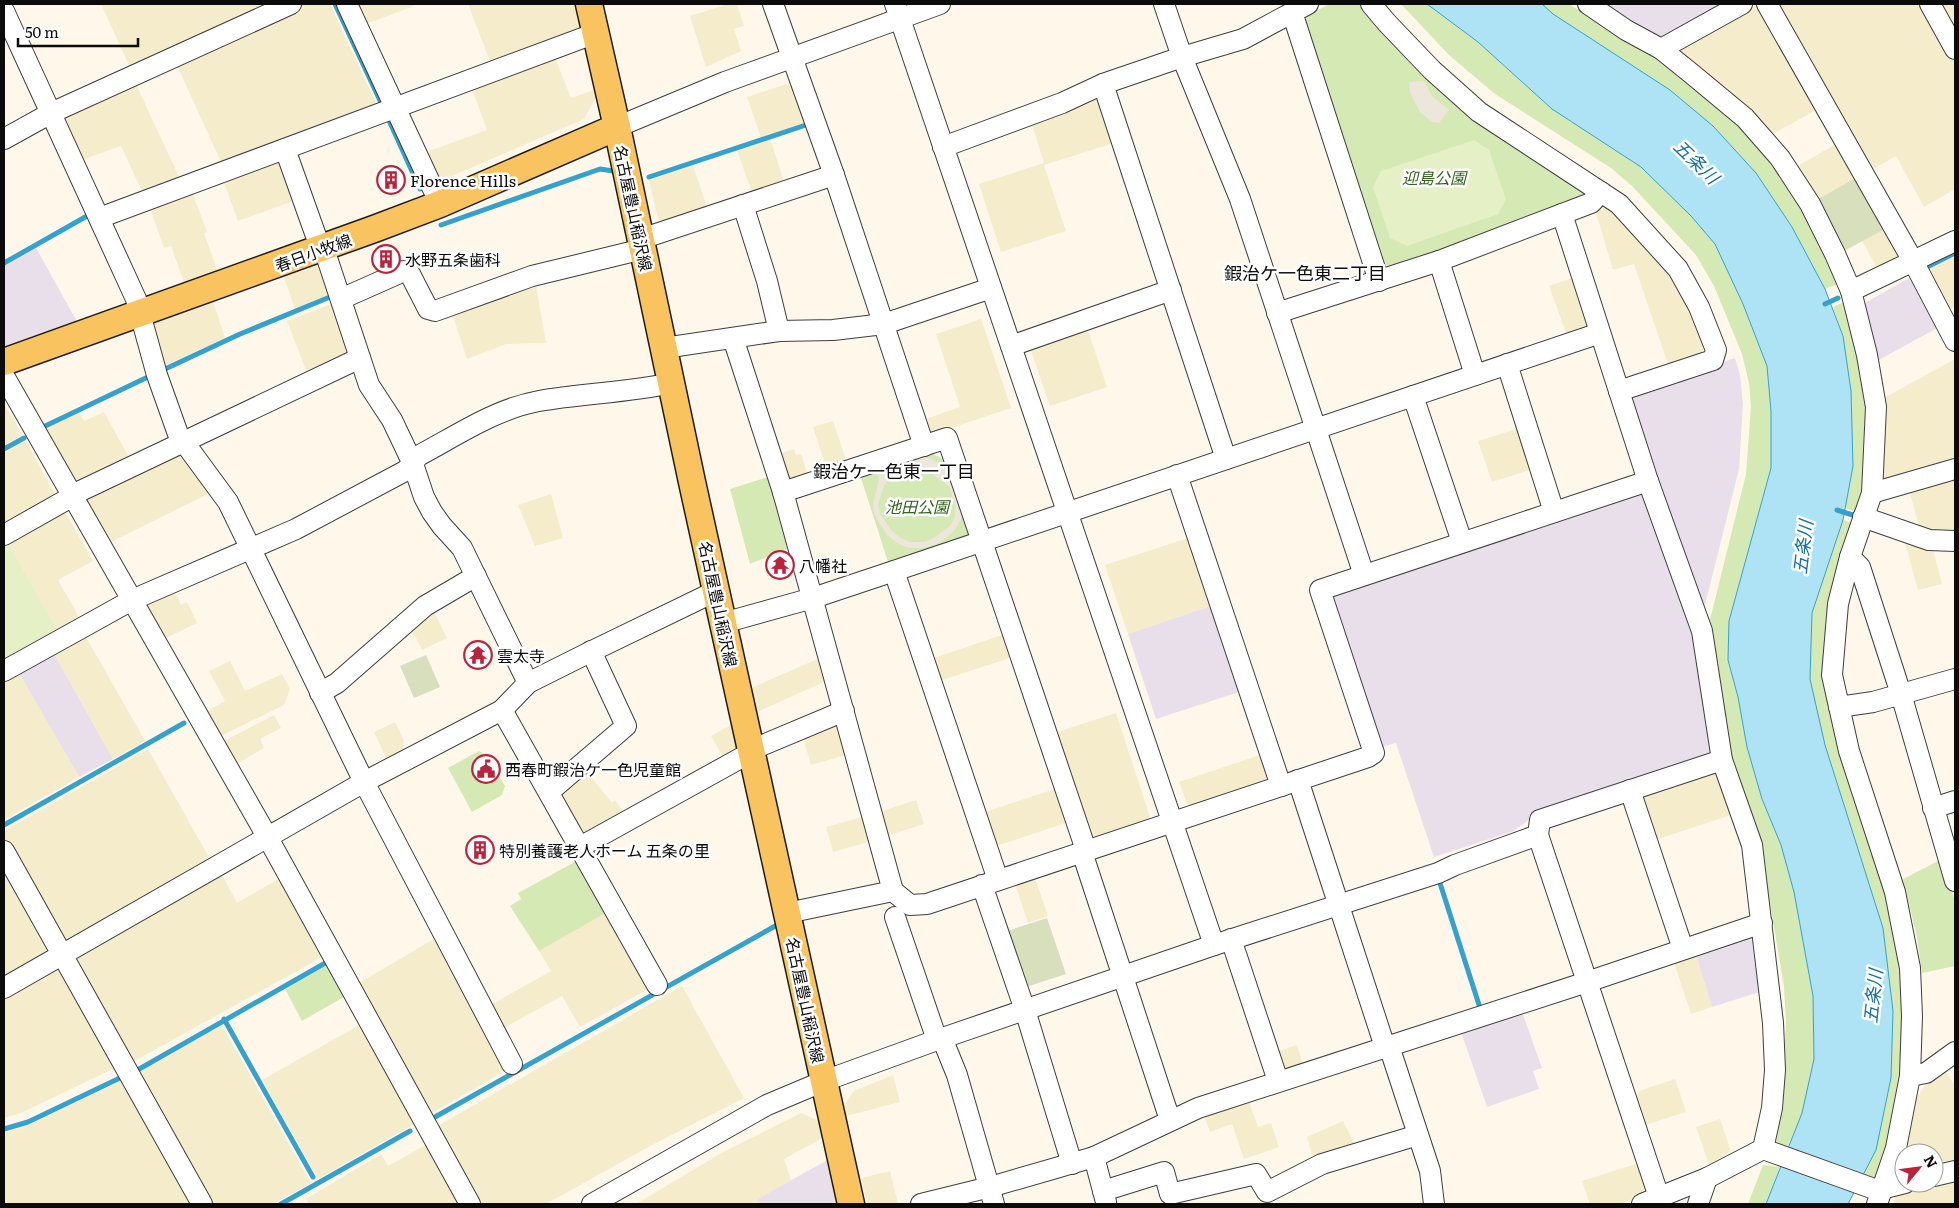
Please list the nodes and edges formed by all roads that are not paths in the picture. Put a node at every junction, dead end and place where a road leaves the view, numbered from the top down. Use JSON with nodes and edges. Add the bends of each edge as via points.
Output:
{"nodes":[{"id":1,"x":291,"y":4,"type":"edge"},
{"id":2,"x":347,"y":4,"type":"edge"},
{"id":3,"x":589,"y":4,"type":"edge"},
{"id":4,"x":773,"y":4,"type":"edge"},
{"id":5,"x":940,"y":4,"type":"edge"},
{"id":6,"x":1164,"y":4,"type":"edge"},
{"id":7,"x":1371,"y":4,"type":"edge"},
{"id":8,"x":1588,"y":4,"type":"edge"},
{"id":9,"x":1742,"y":4,"type":"edge"},
{"id":10,"x":1766,"y":4,"type":"edge"},
{"id":11,"x":1930,"y":4,"type":"edge"},
{"id":12,"x":1300,"y":8,"type":"edge"},
{"id":13,"x":4,"y":11,"type":"edge"},
{"id":14,"x":897,"y":11,"type":"edge"},
{"id":15,"x":596,"y":33,"type":"junction"},
{"id":16,"x":1661,"y":49,"type":"junction"},
{"id":17,"x":1955,"y":50,"type":"edge"},
{"id":18,"x":1182,"y":57,"type":"junction"},
{"id":19,"x":791,"y":58,"type":"junction"},
{"id":20,"x":1103,"y":84,"type":"junction"},
{"id":21,"x":396,"y":108,"type":"junction"},
{"id":22,"x":51,"y":113,"type":"junction"},
{"id":23,"x":618,"y":127,"type":"junction"},
{"id":24,"x":4,"y":139,"type":"edge"},
{"id":25,"x":943,"y":146,"type":"junction"},
{"id":26,"x":285,"y":149,"type":"junction"},
{"id":27,"x":834,"y":175,"type":"junction"},
{"id":28,"x":1601,"y":192,"type":"junction"},
{"id":29,"x":440,"y":204,"type":"junction"},
{"id":30,"x":742,"y":205,"type":"junction"},
{"id":31,"x":1562,"y":214,"type":"junction"},
{"id":32,"x":98,"y":218,"type":"junction"},
{"id":33,"x":1955,"y":241,"type":"edge"},
{"id":34,"x":642,"y":244,"type":"junction"},
{"id":35,"x":323,"y":249,"type":"junction"},
{"id":36,"x":1913,"y":261,"type":"junction"},
{"id":37,"x":1438,"y":262,"type":"junction"},
{"id":38,"x":1379,"y":280,"type":"junction"},
{"id":39,"x":991,"y":288,"type":"junction"},
{"id":40,"x":1171,"y":290,"type":"junction"},
{"id":41,"x":1851,"y":291,"type":"junction"},
{"id":42,"x":340,"y":299,"type":"junction"},
{"id":43,"x":1278,"y":313,"type":"junction"},
{"id":44,"x":140,"y":314,"type":"junction"},
{"id":45,"x":884,"y":324,"type":"junction"},
{"id":46,"x":779,"y":331,"type":"junction"},
{"id":47,"x":1600,"y":333,"type":"junction"},
{"id":48,"x":733,"y":338,"type":"junction"},
{"id":49,"x":1955,"y":341,"type":"edge"},
{"id":50,"x":1011,"y":346,"type":"junction"},
{"id":51,"x":664,"y":348,"type":"junction"},
{"id":52,"x":360,"y":358,"type":"junction"},
{"id":53,"x":4,"y":362,"type":"edge"},
{"id":54,"x":1507,"y":364,"type":"junction"},
{"id":55,"x":1475,"y":375,"type":"junction"},
{"id":56,"x":4,"y":376,"type":"edge"},
{"id":57,"x":671,"y":383,"type":"junction"},
{"id":58,"x":1619,"y":391,"type":"junction"},
{"id":59,"x":1413,"y":396,"type":"junction"},
{"id":60,"x":1316,"y":429,"type":"junction"},
{"id":61,"x":183,"y":442,"type":"junction"},
{"id":62,"x":924,"y":446,"type":"junction"},
{"id":63,"x":1226,"y":459,"type":"junction"},
{"id":64,"x":413,"y":464,"type":"junction"},
{"id":65,"x":1955,"y":469,"type":"edge"},
{"id":66,"x":1176,"y":476,"type":"junction"},
{"id":67,"x":1648,"y":481,"type":"junction"},
{"id":68,"x":783,"y":492,"type":"junction"},
{"id":69,"x":1872,"y":493,"type":"junction"},
{"id":70,"x":72,"y":496,"type":"junction"},
{"id":71,"x":1067,"y":512,"type":"junction"},
{"id":72,"x":1554,"y":512,"type":"junction"},
{"id":73,"x":1863,"y":517,"type":"junction"},
{"id":74,"x":4,"y":535,"type":"edge"},
{"id":75,"x":981,"y":541,"type":"junction"},
{"id":76,"x":1955,"y":541,"type":"edge"},
{"id":77,"x":1462,"y":542,"type":"junction"},
{"id":78,"x":251,"y":548,"type":"junction"},
{"id":79,"x":1850,"y":557,"type":"junction"},
{"id":80,"x":894,"y":571,"type":"junction"},
{"id":81,"x":1364,"y":575,"type":"junction"},
{"id":82,"x":476,"y":576,"type":"junction"},
{"id":83,"x":716,"y":591,"type":"junction"},
{"id":84,"x":812,"y":598,"type":"junction"},
{"id":85,"x":132,"y":600,"type":"junction"},
{"id":86,"x":723,"y":623,"type":"junction"},
{"id":87,"x":591,"y":651,"type":"junction"},
{"id":88,"x":4,"y":671,"type":"edge"},
{"id":89,"x":1955,"y":679,"type":"edge"},
{"id":90,"x":528,"y":683,"type":"junction"},
{"id":91,"x":320,"y":693,"type":"junction"},
{"id":92,"x":1901,"y":694,"type":"junction"},
{"id":93,"x":1839,"y":706,"type":"junction"},
{"id":94,"x":502,"y":710,"type":"junction"},
{"id":95,"x":844,"y":711,"type":"junction"},
{"id":96,"x":751,"y":750,"type":"junction"},
{"id":97,"x":1722,"y":760,"type":"junction"},
{"id":98,"x":364,"y":782,"type":"junction"},
{"id":99,"x":1289,"y":783,"type":"junction"},
{"id":100,"x":1630,"y":790,"type":"junction"},
{"id":101,"x":549,"y":792,"type":"junction"},
{"id":102,"x":1955,"y":801,"type":"edge"},
{"id":103,"x":1933,"y":808,"type":"junction"},
{"id":104,"x":1172,"y":822,"type":"junction"},
{"id":105,"x":1538,"y":835,"type":"junction"},
{"id":106,"x":268,"y":838,"type":"junction"},
{"id":107,"x":580,"y":848,"type":"junction"},
{"id":108,"x":4,"y":851,"type":"edge"},
{"id":109,"x":1084,"y":851,"type":"junction"},
{"id":110,"x":1951,"y":854,"type":"edge"},
{"id":111,"x":990,"y":882,"type":"junction"},
{"id":112,"x":1955,"y":882,"type":"edge"},
{"id":113,"x":893,"y":891,"type":"junction"},
{"id":114,"x":1338,"y":905,"type":"junction"},
{"id":115,"x":787,"y":913,"type":"junction"},
{"id":116,"x":895,"y":917,"type":"dead end"},
{"id":117,"x":1762,"y":923,"type":"junction"},
{"id":118,"x":1222,"y":942,"type":"junction"},
{"id":119,"x":1683,"y":949,"type":"junction"},
{"id":120,"x":62,"y":955,"type":"junction"},
{"id":121,"x":1123,"y":976,"type":"junction"},
{"id":122,"x":1587,"y":982,"type":"junction"},
{"id":123,"x":657,"y":985,"type":"dead end"},
{"id":124,"x":4,"y":988,"type":"edge"},
{"id":125,"x":1025,"y":1010,"type":"junction"},
{"id":126,"x":940,"y":1039,"type":"junction"},
{"id":127,"x":1387,"y":1046,"type":"junction"},
{"id":128,"x":1955,"y":1052,"type":"edge"},
{"id":129,"x":512,"y":1064,"type":"dead end"},
{"id":130,"x":1910,"y":1076,"type":"junction"},
{"id":131,"x":824,"y":1081,"type":"junction"},
{"id":132,"x":1278,"y":1081,"type":"junction"},
{"id":133,"x":1170,"y":1120,"type":"junction"},
{"id":134,"x":1418,"y":1136,"type":"junction"},
{"id":135,"x":1768,"y":1150,"type":"junction"},
{"id":136,"x":1094,"y":1157,"type":"junction"},
{"id":137,"x":1072,"y":1164,"type":"junction"},
{"id":138,"x":1707,"y":1178,"type":"junction"},
{"id":139,"x":1894,"y":1189,"type":"edge"},
{"id":140,"x":992,"y":1196,"type":"edge"},
{"id":141,"x":1880,"y":1196,"type":"edge"},
{"id":142,"x":1105,"y":1198,"type":"edge"},
{"id":143,"x":1651,"y":1200,"type":"edge"},
{"id":144,"x":202,"y":1204,"type":"edge"},
{"id":145,"x":470,"y":1204,"type":"edge"},
{"id":146,"x":592,"y":1204,"type":"edge"},
{"id":147,"x":851,"y":1204,"type":"edge"},
{"id":148,"x":921,"y":1204,"type":"edge"},
{"id":149,"x":1434,"y":1204,"type":"edge"},
{"id":150,"x":1698,"y":1204,"type":"edge"}],
"edges":[{"from":1,"to":22,"type":"street"},
{"from":2,"to":21,"type":"street"},
{"from":3,"to":15,"type":"main road","name":"名古屋豊山稲沢線"},
{"from":4,"to":19,"type":"street"},
{"from":5,"to":14,"type":"street"},
{"from":6,"to":18,"type":"street"},
{"from":7,"to":28,"type":"street","via":[[1432,70],[1479,112]]},
{"from":8,"to":16,"type":"street"},
{"from":9,"to":16,"type":"street"},
{"from":10,"to":36,"type":"street"},
{"from":11,"to":17,"type":"street"},
{"from":12,"to":18,"type":"street","via":[[1243,39]]},
{"from":12,"to":38,"type":"street"},
{"from":13,"to":22,"type":"street"},
{"from":14,"to":19,"type":"street"},
{"from":14,"to":25,"type":"street"},
{"from":15,"to":21,"type":"street"},
{"from":15,"to":23,"type":"main road","name":"名古屋豊山稲沢線"},
{"from":16,"to":41,"type":"street","via":[[1745,118],[1780,158],[1810,204]]},
{"from":18,"to":20,"type":"street"},
{"from":18,"to":43,"type":"street","via":[[1240,199]]},
{"from":19,"to":23,"type":"street"},
{"from":19,"to":27,"type":"street"},
{"from":20,"to":25,"type":"street","via":[[1062,103]]},
{"from":20,"to":40,"type":"street"},
{"from":21,"to":26,"type":"street"},
{"from":21,"to":29,"type":"street"},
{"from":22,"to":24,"type":"street"},
{"from":22,"to":32,"type":"street"},
{"from":23,"to":29,"type":"main road","name":"春日小牧線"},
{"from":23,"to":34,"type":"main road","name":"名古屋豊山稲沢線"},
{"from":25,"to":39,"type":"street"},
{"from":26,"to":32,"type":"street"},
{"from":26,"to":35,"type":"street"},
{"from":27,"to":30,"type":"street"},
{"from":27,"to":45,"type":"street"},
{"from":28,"to":31,"type":"street","via":[[1590,203]]},
{"from":28,"to":58,"type":"street","via":[[1619,204],[1678,269],[1700,307],[1716,350],[1714,360]]},
{"from":29,"to":35,"type":"main road","name":"春日小牧線"},
{"from":30,"to":34,"type":"street"},
{"from":30,"to":46,"type":"street","via":[[768,280]]},
{"from":31,"to":37,"type":"street"},
{"from":31,"to":47,"type":"street"},
{"from":32,"to":44,"type":"street"},
{"from":33,"to":36,"type":"street"},
{"from":34,"to":42,"type":"street","via":[[532,276],[435,311],[428,308],[410,274],[404,271]]},
{"from":34,"to":51,"type":"main road","name":"名古屋豊山稲沢線"},
{"from":35,"to":42,"type":"street"},
{"from":35,"to":44,"type":"main road","name":"春日小牧線"},
{"from":36,"to":41,"type":"street"},
{"from":36,"to":49,"type":"street"},
{"from":37,"to":38,"type":"street"},
{"from":37,"to":55,"type":"street"},
{"from":38,"to":43,"type":"street"},
{"from":39,"to":45,"type":"street"},
{"from":39,"to":50,"type":"street"},
{"from":40,"to":50,"type":"street"},
{"from":40,"to":63,"type":"street"},
{"from":41,"to":69,"type":"street","via":[[1876,407]]},
{"from":42,"to":52,"type":"street"},
{"from":43,"to":60,"type":"street"},
{"from":44,"to":53,"type":"main road","name":"春日小牧線"},
{"from":44,"to":61,"type":"street","via":[[157,375]]},
{"from":45,"to":46,"type":"street","via":[[833,330]]},
{"from":45,"to":62,"type":"street"},
{"from":46,"to":48,"type":"street"},
{"from":47,"to":54,"type":"street"},
{"from":47,"to":58,"type":"street"},
{"from":48,"to":51,"type":"street"},
{"from":48,"to":68,"type":"street"},
{"from":50,"to":71,"type":"street"},
{"from":51,"to":57,"type":"main road","name":"名古屋豊山稲沢線"},
{"from":52,"to":61,"type":"street"},
{"from":52,"to":64,"type":"street","via":[[369,385],[392,420]]},
{"from":54,"to":55,"type":"street"},
{"from":54,"to":72,"type":"street"},
{"from":55,"to":59,"type":"street"},
{"from":56,"to":70,"type":"street"},
{"from":57,"to":64,"type":"street","via":[[646,389],[538,401],[497,414],[418,456]]},
{"from":57,"to":83,"type":"main road","name":"名古屋豊山稲沢線"},
{"from":58,"to":67,"type":"street"},
{"from":59,"to":60,"type":"street"},
{"from":59,"to":77,"type":"street"},
{"from":60,"to":63,"type":"street"},
{"from":60,"to":81,"type":"street"},
{"from":61,"to":70,"type":"street"},
{"from":61,"to":78,"type":"street","via":[[228,502]]},
{"from":62,"to":68,"type":"street"},
{"from":62,"to":75,"type":"street","via":[[946,438]]},
{"from":63,"to":66,"type":"street"},
{"from":64,"to":78,"type":"street","via":[[296,528]]},
{"from":64,"to":82,"type":"street","via":[[432,512],[462,548]]},
{"from":65,"to":69,"type":"street"},
{"from":66,"to":71,"type":"street"},
{"from":66,"to":99,"type":"street"},
{"from":67,"to":72,"type":"street"},
{"from":67,"to":97,"type":"street","via":[[1702,631]]},
{"from":68,"to":84,"type":"street"},
{"from":69,"to":73,"type":"street"},
{"from":70,"to":74,"type":"street"},
{"from":70,"to":85,"type":"street"},
{"from":71,"to":75,"type":"street"},
{"from":71,"to":104,"type":"street"},
{"from":72,"to":77,"type":"street"},
{"from":73,"to":76,"type":"street","via":[[1929,540]]},
{"from":73,"to":79,"type":"street"},
{"from":75,"to":80,"type":"street"},
{"from":75,"to":109,"type":"street"},
{"from":77,"to":81,"type":"street"},
{"from":78,"to":85,"type":"street"},
{"from":78,"to":91,"type":"street"},
{"from":79,"to":92,"type":"street","via":[[1860,568]]},
{"from":79,"to":93,"type":"street","via":[[1838,604],[1832,675]]},
{"from":80,"to":84,"type":"street"},
{"from":80,"to":111,"type":"street"},
{"from":81,"to":99,"type":"street","via":[[1320,590],[1374,752],[1368,757]]},
{"from":82,"to":90,"type":"street"},
{"from":82,"to":91,"type":"street","via":[[416,612],[343,678]]},
{"from":83,"to":86,"type":"main road","name":"名古屋豊山稲沢線"},
{"from":83,"to":87,"type":"street"},
{"from":84,"to":86,"type":"street"},
{"from":84,"to":95,"type":"street"},
{"from":85,"to":88,"type":"street"},
{"from":85,"to":106,"type":"street"},
{"from":86,"to":96,"type":"main road","name":"名古屋豊山稲沢線"},
{"from":87,"to":90,"type":"street"},
{"from":87,"to":101,"type":"street","via":[[626,726]]},
{"from":89,"to":92,"type":"street"},
{"from":90,"to":94,"type":"street"},
{"from":91,"to":98,"type":"street"},
{"from":92,"to":93,"type":"street","via":[[1873,702]]},
{"from":92,"to":103,"type":"street"},
{"from":93,"to":130,"type":"street","via":[[1849,751],[1895,892],[1910,968]]},
{"from":94,"to":98,"type":"street"},
{"from":94,"to":101,"type":"street"},
{"from":95,"to":96,"type":"street"},
{"from":95,"to":113,"type":"street"},
{"from":96,"to":107,"type":"street"},
{"from":96,"to":115,"type":"main road","name":"名古屋豊山稲沢線"},
{"from":97,"to":100,"type":"street"},
{"from":97,"to":117,"type":"street","via":[[1752,846]]},
{"from":98,"to":106,"type":"street"},
{"from":98,"to":129,"type":"street"},
{"from":99,"to":104,"type":"street"},
{"from":99,"to":114,"type":"street"},
{"from":100,"to":105,"type":"street","via":[[1540,820]]},
{"from":100,"to":119,"type":"street"},
{"from":101,"to":107,"type":"street"},
{"from":102,"to":103,"type":"street"},
{"from":103,"to":110,"type":"street"},
{"from":104,"to":109,"type":"street"},
{"from":104,"to":118,"type":"street"},
{"from":105,"to":114,"type":"street","via":[[1454,864],[1438,873]]},
{"from":105,"to":122,"type":"street"},
{"from":106,"to":120,"type":"street"},
{"from":106,"to":145,"type":"street"},
{"from":107,"to":123,"type":"street"},
{"from":108,"to":120,"type":"street"},
{"from":109,"to":111,"type":"street"},
{"from":109,"to":121,"type":"street"},
{"from":110,"to":112,"type":"street"},
{"from":111,"to":113,"type":"street","via":[[927,904],[910,905]]},
{"from":111,"to":125,"type":"street"},
{"from":113,"to":115,"type":"street"},
{"from":114,"to":118,"type":"street"},
{"from":114,"to":127,"type":"street"},
{"from":115,"to":131,"type":"main road","name":"名古屋豊山稲沢線"},
{"from":116,"to":126,"type":"street"},
{"from":117,"to":119,"type":"street"},
{"from":117,"to":135,"type":"street","via":[[1773,1023],[1774,1070]]},
{"from":118,"to":121,"type":"street"},
{"from":118,"to":132,"type":"street"},
{"from":119,"to":122,"type":"street"},
{"from":120,"to":124,"type":"street"},
{"from":120,"to":144,"type":"street"},
{"from":121,"to":125,"type":"street"},
{"from":121,"to":133,"type":"street"},
{"from":122,"to":127,"type":"street"},
{"from":122,"to":143,"type":"street"},
{"from":125,"to":126,"type":"street"},
{"from":125,"to":137,"type":"street"},
{"from":126,"to":131,"type":"street"},
{"from":126,"to":140,"type":"street","via":[[957,1075]]},
{"from":127,"to":132,"type":"street"},
{"from":127,"to":134,"type":"street"},
{"from":128,"to":130,"type":"street","via":[[1926,1073]]},
{"from":130,"to":141,"type":"street","via":[[1896,1148]]},
{"from":131,"to":146,"type":"street","via":[[768,1106]]},
{"from":131,"to":147,"type":"main road","name":"名古屋豊山稲沢線"},
{"from":132,"to":133,"type":"street"},
{"from":133,"to":136,"type":"street"},
{"from":134,"to":142,"type":"street","via":[[1322,1164],[1267,1192],[1256,1174],[1170,1194],[1164,1172]]},
{"from":134,"to":149,"type":"street","via":[[1430,1171]]},
{"from":135,"to":138,"type":"street"},
{"from":135,"to":141,"type":"street"},
{"from":136,"to":137,"type":"street"},
{"from":136,"to":142,"type":"street"},
{"from":137,"to":140,"type":"street"},
{"from":138,"to":143,"type":"street"},
{"from":138,"to":150,"type":"street"},
{"from":139,"to":141,"type":"street"},
{"from":140,"to":148,"type":"street"}]}
